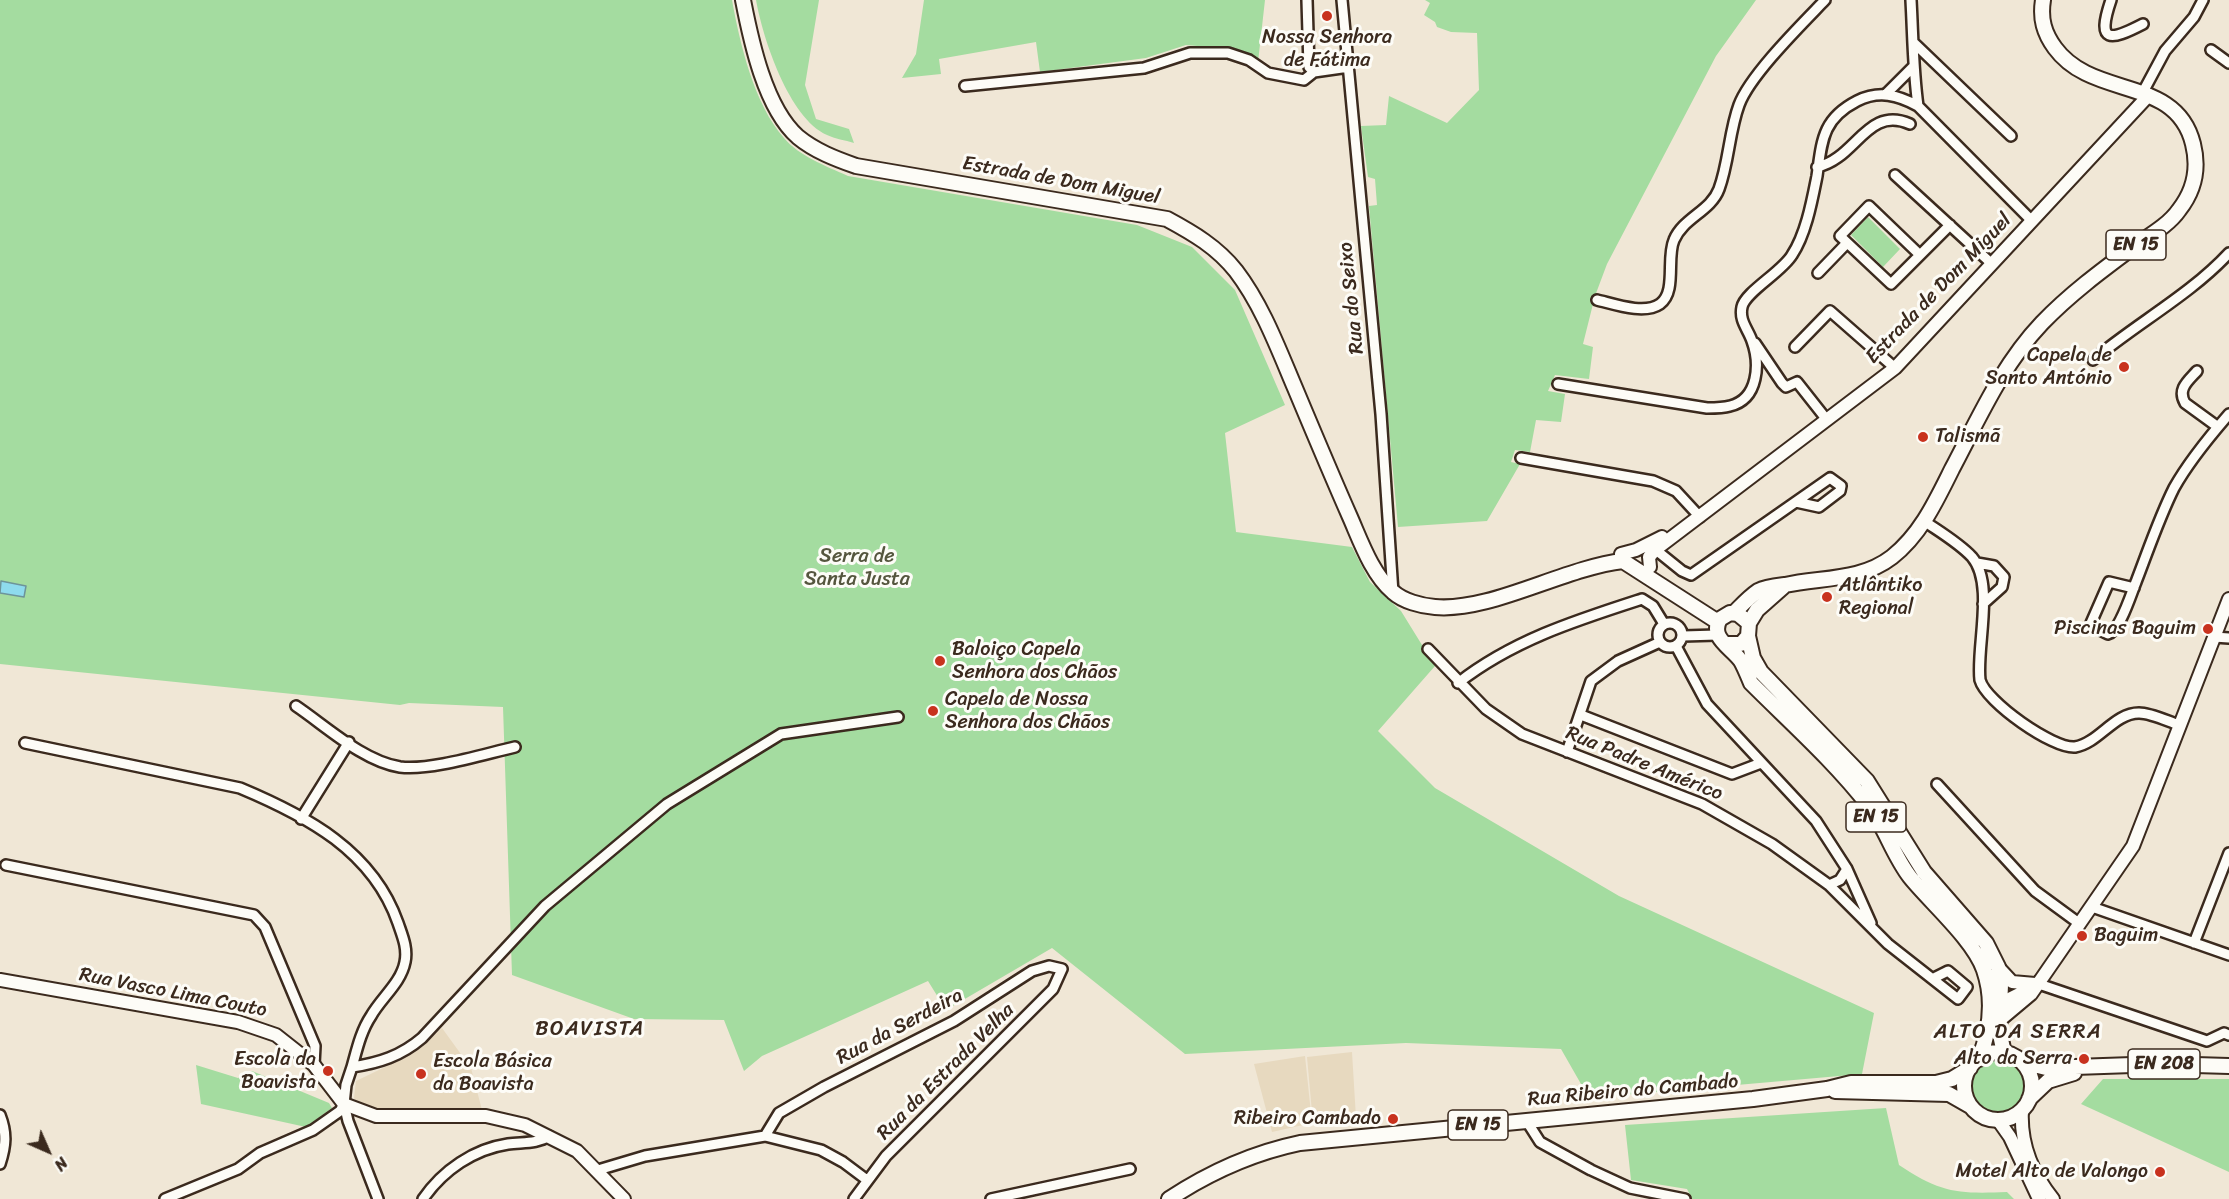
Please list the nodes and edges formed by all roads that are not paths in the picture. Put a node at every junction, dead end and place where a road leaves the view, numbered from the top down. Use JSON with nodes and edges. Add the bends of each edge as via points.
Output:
{"nodes":[{"id":1,"x":743,"y":0,"type":"edge"},
{"id":2,"x":1307,"y":0,"type":"edge"},
{"id":3,"x":1342,"y":0,"type":"edge"},
{"id":4,"x":1825,"y":0,"type":"edge"},
{"id":5,"x":1911,"y":0,"type":"edge"},
{"id":6,"x":2043,"y":0,"type":"edge"},
{"id":7,"x":2111,"y":0,"type":"edge"},
{"id":8,"x":2203,"y":0,"type":"edge"},
{"id":9,"x":2143,"y":24,"type":"dead end"},
{"id":10,"x":1914,"y":43,"type":"junction"},
{"id":11,"x":2211,"y":50,"type":"dead end"},
{"id":12,"x":2229,"y":63,"type":"edge"},
{"id":13,"x":1349,"y":67,"type":"junction"},
{"id":14,"x":1913,"y":67,"type":"junction"},
{"id":15,"x":1314,"y":72,"type":"junction"},
{"id":16,"x":965,"y":86,"type":"dead end"},
{"id":17,"x":2146,"y":93,"type":"junction"},
{"id":18,"x":1886,"y":94,"type":"junction"},
{"id":19,"x":1918,"y":106,"type":"junction"},
{"id":20,"x":1910,"y":123,"type":"dead end"},
{"id":21,"x":2011,"y":136,"type":"dead end"},
{"id":22,"x":1817,"y":167,"type":"junction"},
{"id":23,"x":1895,"y":174,"type":"dead end"},
{"id":24,"x":2032,"y":221,"type":"junction"},
{"id":25,"x":1950,"y":225,"type":"junction"},
{"id":26,"x":1847,"y":243,"type":"junction"},
{"id":27,"x":2229,"y":253,"type":"edge"},
{"id":28,"x":1920,"y":255,"type":"junction"},
{"id":29,"x":1992,"y":264,"type":"junction"},
{"id":30,"x":1818,"y":273,"type":"dead end"},
{"id":31,"x":1598,"y":300,"type":"dead end"},
{"id":32,"x":1752,"y":339,"type":"junction"},
{"id":33,"x":1795,"y":347,"type":"dead end"},
{"id":34,"x":2093,"y":360,"type":"dead end"},
{"id":35,"x":1895,"y":368,"type":"junction"},
{"id":36,"x":2197,"y":371,"type":"dead end"},
{"id":37,"x":1558,"y":384,"type":"dead end"},
{"id":38,"x":2229,"y":414,"type":"edge"},
{"id":39,"x":1827,"y":420,"type":"junction"},
{"id":40,"x":2218,"y":427,"type":"junction"},
{"id":41,"x":1521,"y":458,"type":"dead end"},
{"id":42,"x":1797,"y":502,"type":"dead end"},
{"id":43,"x":1700,"y":517,"type":"junction"},
{"id":44,"x":1924,"y":521,"type":"junction"},
{"id":45,"x":1652,"y":547,"type":"junction"},
{"id":46,"x":1621,"y":554,"type":"junction"},
{"id":47,"x":1977,"y":563,"type":"junction"},
{"id":48,"x":1650,"y":567,"type":"junction"},
{"id":49,"x":1572,"y":573,"type":"junction"},
{"id":50,"x":1787,"y":584,"type":"junction"},
{"id":51,"x":2134,"y":588,"type":"junction"},
{"id":52,"x":1393,"y":593,"type":"junction"},
{"id":53,"x":2229,"y":599,"type":"edge"},
{"id":54,"x":1983,"y":604,"type":"junction"},
{"id":55,"x":1664,"y":624,"type":"junction"},
{"id":56,"x":1725,"y":626,"type":"junction"},
{"id":57,"x":1748,"y":630,"type":"junction"},
{"id":58,"x":1683,"y":636,"type":"junction"},
{"id":59,"x":2214,"y":637,"type":"junction"},
{"id":60,"x":2229,"y":638,"type":"edge"},
{"id":61,"x":1660,"y":642,"type":"junction"},
{"id":62,"x":1676,"y":646,"type":"junction"},
{"id":63,"x":1428,"y":649,"type":"dead end"},
{"id":64,"x":1458,"y":683,"type":"junction"},
{"id":65,"x":296,"y":706,"type":"dead end"},
{"id":66,"x":1581,"y":715,"type":"junction"},
{"id":67,"x":898,"y":717,"type":"dead end"},
{"id":68,"x":2179,"y":725,"type":"junction"},
{"id":69,"x":349,"y":742,"type":"junction"},
{"id":70,"x":25,"y":743,"type":"dead end"},
{"id":71,"x":515,"y":747,"type":"dead end"},
{"id":72,"x":1567,"y":752,"type":"junction"},
{"id":73,"x":1761,"y":763,"type":"junction"},
{"id":74,"x":1937,"y":784,"type":"dead end"},
{"id":75,"x":301,"y":819,"type":"junction"},
{"id":76,"x":2229,"y":853,"type":"edge"},
{"id":77,"x":6,"y":865,"type":"dead end"},
{"id":78,"x":1847,"y":869,"type":"junction"},
{"id":79,"x":1829,"y":885,"type":"junction"},
{"id":80,"x":2092,"y":907,"type":"junction"},
{"id":81,"x":2080,"y":924,"type":"junction"},
{"id":82,"x":1872,"y":925,"type":"junction"},
{"id":83,"x":2194,"y":943,"type":"junction"},
{"id":84,"x":1976,"y":954,"type":"junction"},
{"id":85,"x":2229,"y":955,"type":"edge"},
{"id":86,"x":1998,"y":967,"type":"junction"},
{"id":87,"x":1062,"y":969,"type":"joint"},
{"id":88,"x":1934,"y":978,"type":"dead end"},
{"id":89,"x":0,"y":980,"type":"edge"},
{"id":90,"x":2039,"y":984,"type":"junction"},
{"id":91,"x":2001,"y":1001,"type":"junction"},
{"id":92,"x":2014,"y":1009,"type":"junction"},
{"id":93,"x":1995,"y":1016,"type":"junction"},
{"id":94,"x":308,"y":1033,"type":"junction"},
{"id":95,"x":2229,"y":1035,"type":"edge"},
{"id":96,"x":296,"y":1048,"type":"junction"},
{"id":97,"x":2004,"y":1053,"type":"junction"},
{"id":98,"x":2022,"y":1062,"type":"junction"},
{"id":99,"x":1974,"y":1063,"type":"junction"},
{"id":100,"x":315,"y":1065,"type":"junction"},
{"id":101,"x":2229,"y":1066,"type":"edge"},
{"id":102,"x":352,"y":1067,"type":"junction"},
{"id":103,"x":2099,"y":1068,"type":"junction"},
{"id":104,"x":1827,"y":1089,"type":"junction"},
{"id":105,"x":344,"y":1104,"type":"junction"},
{"id":106,"x":2026,"y":1104,"type":"junction"},
{"id":107,"x":1970,"y":1106,"type":"junction"},
{"id":108,"x":0,"y":1116,"type":"edge"},
{"id":109,"x":1526,"y":1120,"type":"junction"},
{"id":110,"x":1998,"y":1120,"type":"junction"},
{"id":111,"x":549,"y":1136,"type":"junction"},
{"id":112,"x":765,"y":1136,"type":"junction"},
{"id":113,"x":0,"y":1164,"type":"edge"},
{"id":114,"x":1130,"y":1169,"type":"dead end"},
{"id":115,"x":598,"y":1170,"type":"junction"},
{"id":116,"x":867,"y":1180,"type":"junction"},
{"id":117,"x":165,"y":1199,"type":"edge"},
{"id":118,"x":378,"y":1199,"type":"edge"},
{"id":119,"x":423,"y":1199,"type":"edge"},
{"id":120,"x":624,"y":1199,"type":"edge"},
{"id":121,"x":854,"y":1199,"type":"edge"},
{"id":122,"x":991,"y":1199,"type":"edge"},
{"id":123,"x":1169,"y":1199,"type":"edge"},
{"id":124,"x":1685,"y":1199,"type":"edge"},
{"id":125,"x":2038,"y":1199,"type":"edge"},
{"id":126,"x":2053,"y":1199,"type":"edge"}],
"edges":[{"from":1,"to":52,"type":"main road","name":"Estrada de Dom Miguel","via":[[767,90],[798,136],[829,156],[868,168],[1167,219],[1218,251],[1254,298],[1362,543],[1378,575]]},
{"from":2,"to":15,"type":"street","via":[[1308,63]]},
{"from":3,"to":13,"type":"street","name":"Rua do Seixo"},
{"from":4,"to":31,"type":"street","via":[[1749,85],[1738,105],[1719,191],[1674,239],[1668,295],[1661,304],[1644,308]]},
{"from":5,"to":10,"type":"street"},
{"from":6,"to":17,"type":"main road","number":"EN 15","via":[[2043,26],[2050,42],[2069,64],[2091,78]]},
{"from":7,"to":9,"type":"street","via":[[2104,19],[2111,36],[2117,37]]},
{"from":8,"to":17,"type":"street","via":[[2194,17],[2164,51]]},
{"from":10,"to":14,"type":"street"},
{"from":10,"to":21,"type":"street"},
{"from":11,"to":12,"type":"street"},
{"from":13,"to":15,"type":"street"},
{"from":13,"to":52,"type":"street","name":"Rua do Seixo"},
{"from":14,"to":18,"type":"street"},
{"from":14,"to":19,"type":"street"},
{"from":15,"to":16,"type":"street","via":[[1304,80],[1289,79],[1228,53],[1190,53],[1144,68]]},
{"from":17,"to":24,"type":"street","name":"Estrada de Dom Miguel"},
{"from":17,"to":44,"type":"main road","number":"EN 15","via":[[2180,116],[2191,133],[2196,160],[2189,195],[2172,218],[2091,278],[2026,341],[2004,371]]},
{"from":18,"to":19,"type":"street"},
{"from":18,"to":22,"type":"street","via":[[1866,96],[1846,107],[1829,124]]},
{"from":19,"to":24,"type":"street"},
{"from":20,"to":22,"type":"street","via":[[1890,118],[1880,121],[1835,161]]},
{"from":22,"to":32,"type":"street","via":[[1808,213],[1793,254],[1742,306],[1742,321]]},
{"from":23,"to":25,"type":"street"},
{"from":24,"to":29,"type":"street","name":"Estrada de Dom Miguel"},
{"from":25,"to":28,"type":"street"},
{"from":25,"to":29,"type":"street"},
{"from":26,"to":28,"type":"street","via":[[1891,284]]},
{"from":26,"to":28,"type":"street","via":[[1840,236],[1869,206]]},
{"from":26,"to":30,"type":"street"},
{"from":27,"to":34,"type":"street","via":[[2194,286],[2127,331]]},
{"from":29,"to":35,"type":"street","name":"Estrada de Dom Miguel"},
{"from":32,"to":37,"type":"street","via":[[1758,359],[1755,379],[1745,397],[1731,406],[1707,408]]},
{"from":32,"to":39,"type":"street","via":[[1782,383],[1786,387],[1797,382]]},
{"from":33,"to":35,"type":"street","via":[[1830,310]]},
{"from":35,"to":39,"type":"street","name":"Estrada de Dom Miguel"},
{"from":36,"to":40,"type":"street","via":[[2182,389],[2181,397]]},
{"from":38,"to":40,"type":"street"},
{"from":39,"to":43,"type":"street","name":"Estrada de Dom Miguel"},
{"from":40,"to":51,"type":"street","via":[[2174,489]]},
{"from":41,"to":43,"type":"street","via":[[1653,481],[1676,491]]},
{"from":42,"to":45,"type":"street","via":[[1691,575]]},
{"from":43,"to":45,"type":"street","name":"Estrada de Dom Miguel"},
{"from":44,"to":47,"type":"street"},
{"from":44,"to":50,"type":"main road","number":"EN 15","via":[[1900,550],[1875,568],[1848,577]]},
{"from":45,"to":46,"type":"street","name":"Estrada de Dom Miguel"},
{"from":45,"to":48,"type":"street"},
{"from":46,"to":48,"type":"main road"},
{"from":46,"to":49,"type":"main road","name":"Estrada de Dom Miguel","via":[[1602,558]]},
{"from":47,"to":54,"type":"street"},
{"from":47,"to":54,"type":"street","via":[[1994,566],[2004,578],[2002,587]]},
{"from":48,"to":56,"type":"main road"},
{"from":49,"to":52,"type":"main road","name":"Estrada de Dom Miguel","via":[[1463,607],[1421,605]]},
{"from":49,"to":56,"type":"main road","name":"Estrada de Dom Miguel","via":[[1623,561]]},
{"from":50,"to":56,"type":"main road","number":"EN 15","via":[[1760,591]]},
{"from":50,"to":57,"type":"main road","via":[[1757,610]]},
{"from":51,"to":51,"type":"street","via":[[2109,582],[2092,626],[2108,634],[2113,632]]},
{"from":53,"to":59,"type":"street"},
{"from":54,"to":68,"type":"street","via":[[1978,667],[1982,687],[1996,704],[2041,734],[2061,746],[2072,747],[2091,740],[2126,715],[2140,712]]},
{"from":55,"to":58,"type":"street","via":[[1678,626]]},
{"from":55,"to":61,"type":"street","via":[[1658,634]]},
{"from":55,"to":64,"type":"street","via":[[1653,606],[1642,599],[1527,640]]},
{"from":56,"to":57,"type":"main road","via":[[1743,616]]},
{"from":56,"to":57,"type":"main road","via":[[1741,644]]},
{"from":56,"to":58,"type":"street"},
{"from":56,"to":84,"type":"main road","number":"EN 15","via":[[1751,683],[1870,808],[1908,874]]},
{"from":57,"to":86,"type":"main road","number":"EN 15","via":[[1753,658],[1761,672],[1867,781],[1907,848],[1986,943]]},
{"from":58,"to":62,"type":"street"},
{"from":59,"to":60,"type":"street"},
{"from":59,"to":68,"type":"street"},
{"from":61,"to":62,"type":"street","via":[[1669,648]]},
{"from":61,"to":66,"type":"street","via":[[1591,681]]},
{"from":62,"to":73,"type":"street","via":[[1707,704]]},
{"from":63,"to":64,"type":"street","name":"Rua Padre Américo"},
{"from":64,"to":72,"type":"street","name":"Rua Padre Américo","via":[[1522,734]]},
{"from":65,"to":69,"type":"street"},
{"from":66,"to":72,"type":"street"},
{"from":66,"to":73,"type":"street","via":[[1732,774]]},
{"from":67,"to":102,"type":"street","via":[[781,734],[676,798],[545,906],[409,1049],[377,1064]]},
{"from":68,"to":80,"type":"street","via":[[2133,846]]},
{"from":69,"to":71,"type":"street","via":[[377,759],[410,768]]},
{"from":69,"to":75,"type":"street"},
{"from":70,"to":75,"type":"street","via":[[228,784],[260,796]]},
{"from":72,"to":79,"type":"street","name":"Rua Padre Américo","via":[[1702,804],[1772,844]]},
{"from":73,"to":78,"type":"street","via":[[1816,821]]},
{"from":74,"to":81,"type":"street","via":[[2035,891]]},
{"from":75,"to":102,"type":"street","via":[[346,845],[362,863],[390,901],[406,951],[398,979],[363,1031]]},
{"from":76,"to":83,"type":"street"},
{"from":77,"to":94,"type":"street","via":[[254,915],[264,927]]},
{"from":78,"to":79,"type":"street","via":[[1840,880]]},
{"from":78,"to":82,"type":"street"},
{"from":79,"to":82,"type":"street","name":"Rua Padre Américo"},
{"from":80,"to":81,"type":"street"},
{"from":80,"to":83,"type":"street"},
{"from":81,"to":90,"type":"street"},
{"from":82,"to":88,"type":"street","name":"Rua Padre Américo","via":[[1888,944]]},
{"from":83,"to":85,"type":"street"},
{"from":84,"to":91,"type":"street","via":[[1985,963],[1993,994]]},
{"from":84,"to":93,"type":"main road","number":"EN 15","via":[[1987,977]]},
{"from":86,"to":90,"type":"street","via":[[2012,982]]},
{"from":86,"to":91,"type":"main road","number":"EN 15"},
{"from":87,"to":112,"type":"street","name":"Rua da Serdeira","via":[[1049,966],[1032,971],[954,1022],[824,1087],[779,1113]]},
{"from":87,"to":116,"type":"street","name":"Rua da Estrada Velha","via":[[1053,989],[1033,1011],[886,1156]]},
{"from":89,"to":96,"type":"street","name":"Rua Vasco Lima Couto","via":[[238,1022],[276,1035]]},
{"from":90,"to":91,"type":"street"},
{"from":90,"to":92,"type":"street"},
{"from":90,"to":95,"type":"street","via":[[2207,1041],[2224,1033]]},
{"from":91,"to":92,"type":"street"},
{"from":91,"to":93,"type":"main road","number":"EN 15"},
{"from":92,"to":93,"type":"street"},
{"from":93,"to":97,"type":"main road","number":"EN 15"},
{"from":93,"to":99,"type":"main road","number":"EN 15"},
{"from":94,"to":96,"type":"street","via":[[307,1041]]},
{"from":94,"to":100,"type":"street","via":[[315,1046]]},
{"from":96,"to":100,"type":"street","name":"Rua Vasco Lima Couto"},
{"from":97,"to":98,"type":"main road"},
{"from":97,"to":99,"type":"main road","via":[[1991,1053]]},
{"from":98,"to":103,"type":"main road","number":"EN 208","via":[[2046,1068]]},
{"from":98,"to":106,"type":"main road","via":[[2031,1079]]},
{"from":99,"to":104,"type":"main road","name":"Rua Ribeiro do Cambado","number":"EN 15","via":[[1952,1079],[1936,1083],[1851,1083]]},
{"from":99,"to":107,"type":"main road","via":[[1964,1087]]},
{"from":100,"to":105,"type":"street","name":"Rua Vasco Lima Couto"},
{"from":101,"to":103,"type":"main road","number":"EN 208","via":[[2161,1064]]},
{"from":102,"to":105,"type":"street"},
{"from":103,"to":106,"type":"main road","number":"EN 208","via":[[2048,1081]]},
{"from":104,"to":107,"type":"main road","name":"Rua Ribeiro do Cambado","number":"EN 15","via":[[1849,1093],[1949,1094]]},
{"from":104,"to":109,"type":"main road","name":"Rua Ribeiro do Cambado","number":"EN 15"},
{"from":105,"to":111,"type":"street","via":[[376,1116],[486,1116],[525,1125]]},
{"from":105,"to":117,"type":"street","via":[[313,1130],[260,1153],[238,1169]]},
{"from":105,"to":118,"type":"street"},
{"from":106,"to":110,"type":"main road","via":[[2012,1118]]},
{"from":106,"to":126,"type":"street","via":[[2021,1131],[2032,1167]]},
{"from":107,"to":110,"type":"main road","via":[[1980,1115]]},
{"from":108,"to":113,"type":"street","via":[[6,1146]]},
{"from":109,"to":123,"type":"main road","name":"Rua Ribeiro do Cambado","number":"EN 15","via":[[1275,1148],[1228,1166]]},
{"from":109,"to":124,"type":"street","via":[[1540,1142],[1591,1170],[1630,1188]]},
{"from":110,"to":125,"type":"street","via":[[2010,1137]]},
{"from":111,"to":115,"type":"street","via":[[577,1151]]},
{"from":111,"to":119,"type":"street","via":[[541,1141],[498,1145],[473,1155],[447,1172]]},
{"from":112,"to":115,"type":"street","via":[[645,1156]]},
{"from":112,"to":116,"type":"street","via":[[821,1150]]},
{"from":114,"to":122,"type":"street"},
{"from":115,"to":120,"type":"street"},
{"from":116,"to":121,"type":"street","name":"Rua da Estrada Velha"}]}
